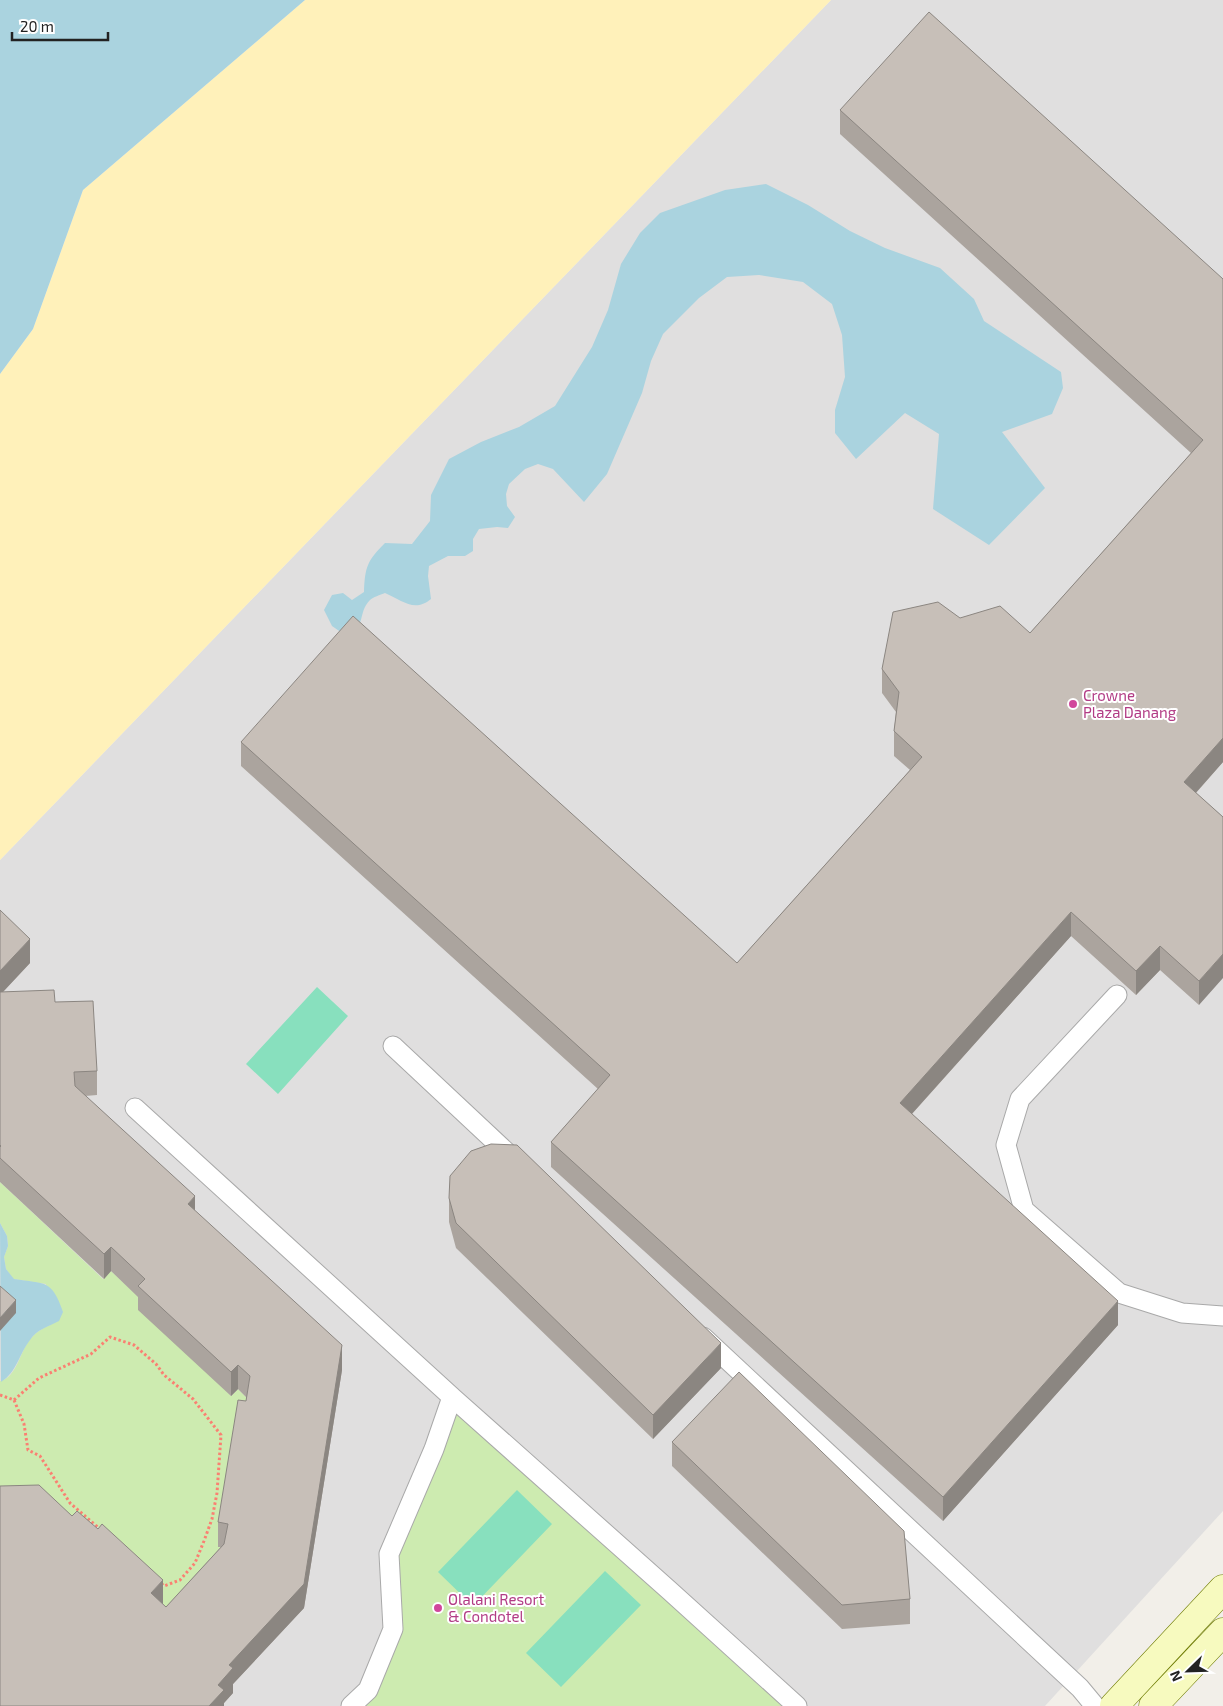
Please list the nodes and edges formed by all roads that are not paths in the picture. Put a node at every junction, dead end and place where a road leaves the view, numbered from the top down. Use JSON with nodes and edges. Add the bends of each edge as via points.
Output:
{"nodes":[{"id":1,"x":1117,"y":995,"type":"dead end"},
{"id":2,"x":394,"y":1046,"type":"dead end"},
{"id":3,"x":135,"y":1108,"type":"dead end"},
{"id":4,"x":531,"y":1175,"type":"edge"},
{"id":5,"x":1223,"y":1316,"type":"edge"},
{"id":6,"x":690,"y":1325,"type":"edge"},
{"id":7,"x":452,"y":1397,"type":"junction"},
{"id":8,"x":1223,"y":1590,"type":"edge"},
{"id":9,"x":1223,"y":1632,"type":"edge"},
{"id":10,"x":351,"y":1706,"type":"edge"},
{"id":11,"x":796,"y":1706,"type":"edge"},
{"id":12,"x":1095,"y":1706,"type":"edge"},
{"id":13,"x":1114,"y":1706,"type":"edge"},
{"id":14,"x":1153,"y":1706,"type":"edge"}],
"edges":[{"from":1,"to":5,"type":"lane","via":[[1020,1099],[1006,1145],[1024,1210],[1119,1293],[1182,1313]]},
{"from":2,"to":4,"type":"lane"},
{"from":3,"to":7,"type":"lane"},
{"from":6,"to":12,"type":"lane","via":[[1080,1688]]},
{"from":7,"to":10,"type":"lane","via":[[434,1449],[389,1554],[393,1630],[368,1690]]},
{"from":7,"to":11,"type":"lane"},
{"from":8,"to":13,"type":"main road"},
{"from":9,"to":14,"type":"main road"}]}
